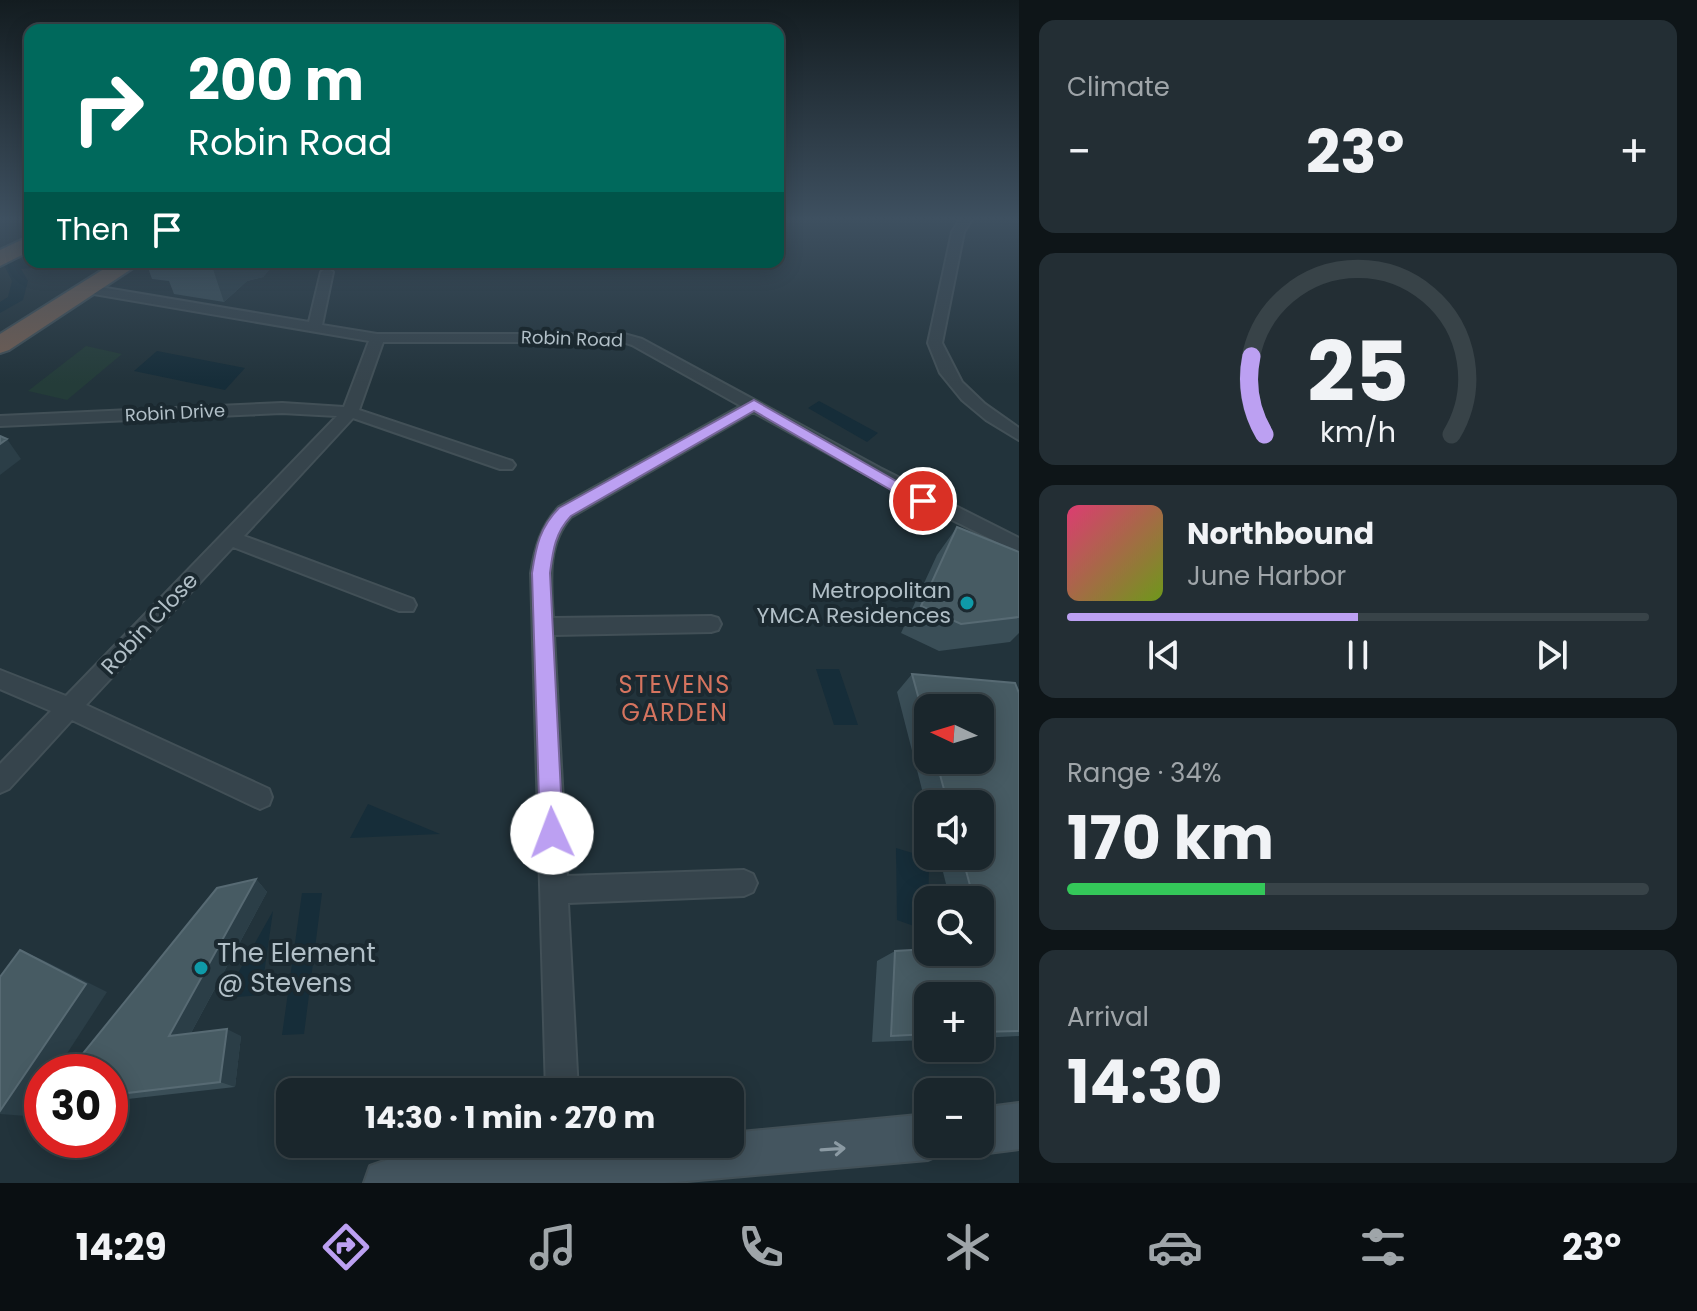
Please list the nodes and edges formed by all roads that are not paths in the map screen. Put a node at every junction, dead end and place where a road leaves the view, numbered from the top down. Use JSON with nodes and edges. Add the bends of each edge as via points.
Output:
{"nodes":[{"id":1,"x":112,"y":274,"type":"edge"},
{"id":2,"x":327,"y":274,"type":"edge"},
{"id":3,"x":949,"y":274,"type":"edge"},
{"id":4,"x":88,"y":289,"type":"junction"},
{"id":5,"x":315,"y":327,"type":"junction"},
{"id":6,"x":377,"y":338,"type":"junction"},
{"id":7,"x":0,"y":345,"type":"edge"},
{"id":8,"x":754,"y":405,"type":"junction"},
{"id":9,"x":350,"y":412,"type":"junction"},
{"id":10,"x":0,"y":421,"type":"edge"},
{"id":11,"x":1019,"y":435,"type":"edge"},
{"id":12,"x":506,"y":465,"type":"dead end"},
{"id":13,"x":229,"y":538,"type":"junction"},
{"id":14,"x":1019,"y":546,"type":"edge"},
{"id":15,"x":406,"y":605,"type":"dead end"},
{"id":16,"x":711,"y":624,"type":"dead end"},
{"id":17,"x":543,"y":627,"type":"junction"},
{"id":18,"x":0,"y":679,"type":"edge"},
{"id":19,"x":69,"y":708,"type":"junction"},
{"id":20,"x":0,"y":781,"type":"edge"},
{"id":21,"x":260,"y":797,"type":"dead end"},
{"id":22,"x":744,"y":883,"type":"dead end"},
{"id":23,"x":554,"y":890,"type":"junction"},
{"id":24,"x":561,"y":1078,"type":"edge"},
{"id":25,"x":1019,"y":1126,"type":"edge"},
{"id":26,"x":994,"y":1129,"type":"edge"},
{"id":27,"x":914,"y":1140,"type":"edge"},
{"id":28,"x":565,"y":1164,"type":"edge"},
{"id":29,"x":419,"y":1182,"type":"edge"}],
"edges":[{"from":1,"to":4,"type":"highway"},
{"from":2,"to":5,"type":"street"},
{"from":3,"to":11,"type":"street","via":[[935,343],[944,368],[966,397]]},
{"from":4,"to":5,"type":"street","name":"Robin Road"},
{"from":4,"to":7,"type":"highway"},
{"from":5,"to":6,"type":"street","name":"Robin Road"},
{"from":6,"to":8,"type":"street","name":"Robin Road","via":[[624,338]]},
{"from":6,"to":9,"type":"street","name":"Robin Close"},
{"from":8,"to":14,"type":"street","name":"Robin Road","via":[[923,501]]},
{"from":8,"to":17,"type":"street","via":[[557,519],[545,545],[541,573]]},
{"from":9,"to":10,"type":"street","name":"Robin Drive","via":[[282,408]]},
{"from":9,"to":12,"type":"street"},
{"from":9,"to":13,"type":"street","name":"Robin Close"},
{"from":13,"to":15,"type":"street"},
{"from":13,"to":19,"type":"street","name":"Robin Close"},
{"from":16,"to":17,"type":"street"},
{"from":17,"to":23,"type":"street"},
{"from":18,"to":19,"type":"street"},
{"from":19,"to":20,"type":"street","name":"Robin Close"},
{"from":19,"to":21,"type":"street"},
{"from":22,"to":23,"type":"street"},
{"from":23,"to":24,"type":"street"},
{"from":25,"to":26,"type":"main road"},
{"from":28,"to":27,"type":"main road","one_way":true},
{"from":28,"to":29,"type":"main road"}]}
